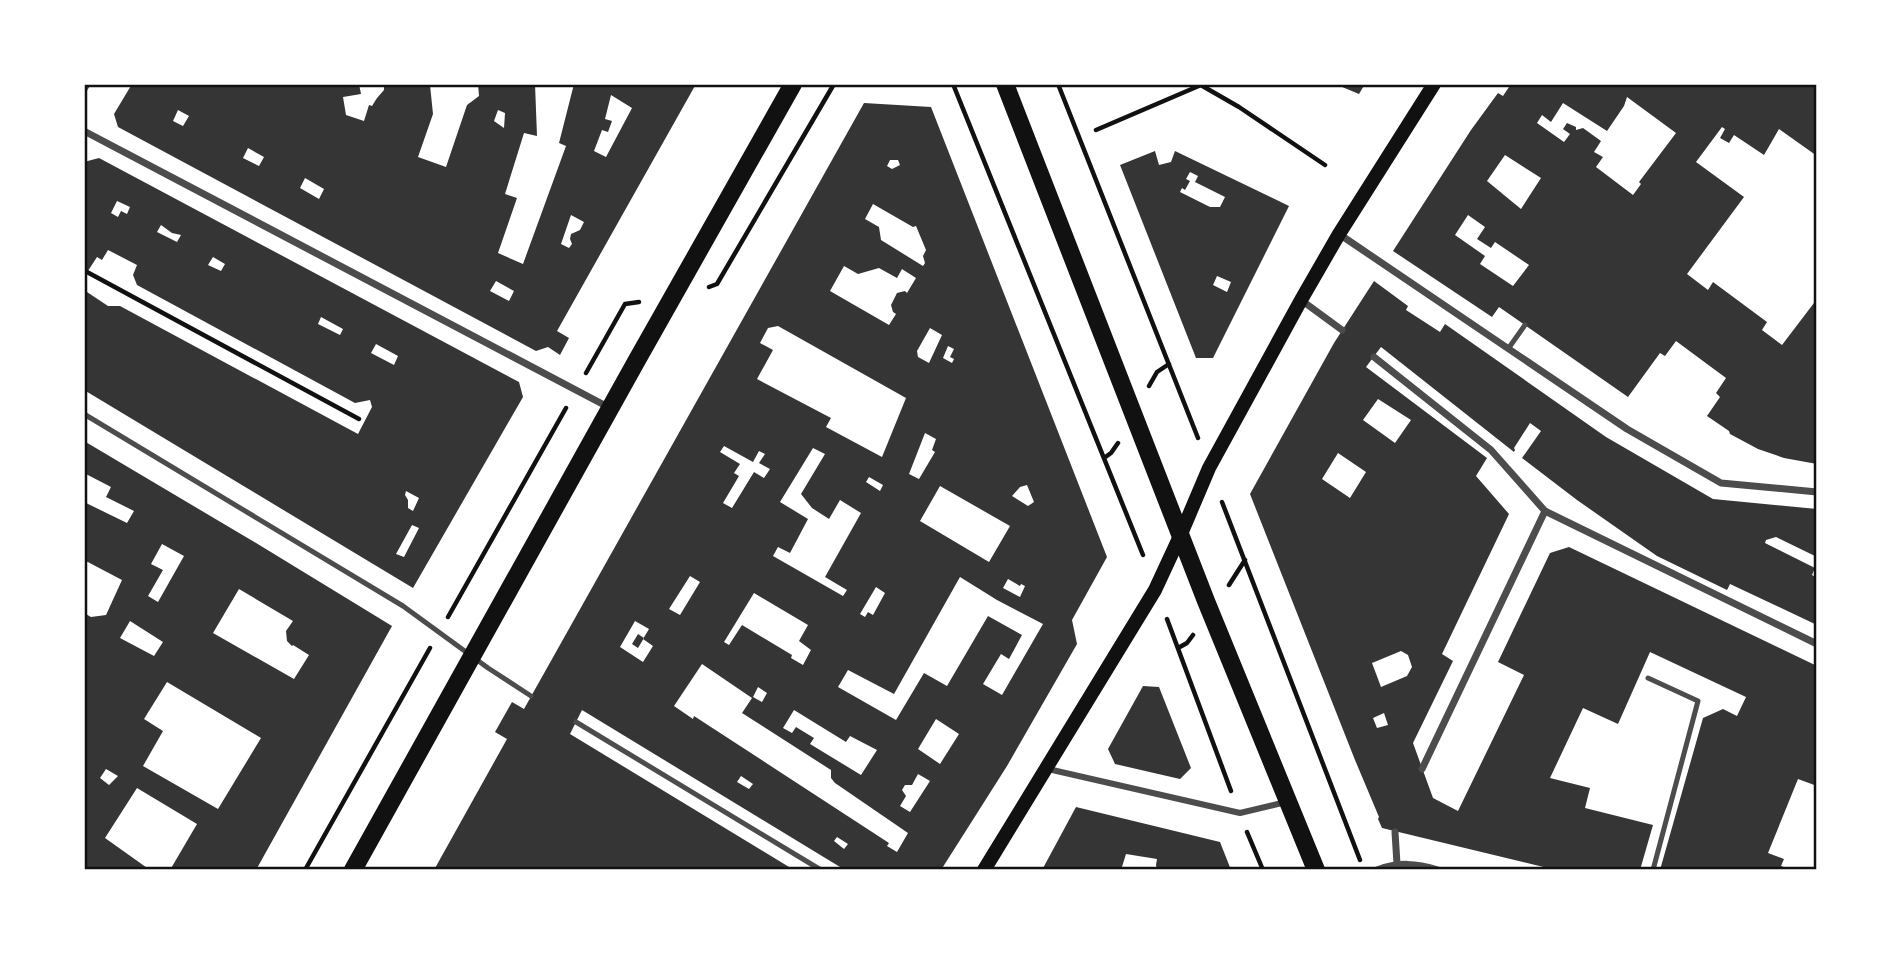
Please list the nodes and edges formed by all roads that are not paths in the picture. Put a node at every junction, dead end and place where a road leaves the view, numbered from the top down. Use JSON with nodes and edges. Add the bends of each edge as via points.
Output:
{"nodes":[{"id":1,"x":87,"y":84,"type":"edge"},
{"id":2,"x":793,"y":84,"type":"edge"},
{"id":3,"x":1005,"y":84,"type":"edge"},
{"id":4,"x":1434,"y":84,"type":"edge"},
{"id":5,"x":84,"y":89,"type":"edge"},
{"id":6,"x":84,"y":131,"type":"edge"},
{"id":7,"x":1339,"y":234,"type":"junction"},
{"id":8,"x":1301,"y":300,"type":"junction"},
{"id":9,"x":1525,"y":325,"type":"dead end"},
{"id":10,"x":1342,"y":330,"type":"dead end"},
{"id":11,"x":1508,"y":349,"type":"junction"},
{"id":12,"x":1374,"y":356,"type":"dead end"},
{"id":13,"x":611,"y":409,"type":"junction"},
{"id":14,"x":84,"y":414,"type":"edge"},
{"id":15,"x":1817,"y":492,"type":"edge"},
{"id":16,"x":1545,"y":511,"type":"junction"},
{"id":17,"x":1181,"y":534,"type":"junction"},
{"id":18,"x":1817,"y":644,"type":"edge"},
{"id":19,"x":472,"y":657,"type":"junction"},
{"id":20,"x":1648,"y":678,"type":"dead end"},
{"id":21,"x":531,"y":696,"type":"dead end"},
{"id":22,"x":576,"y":722,"type":"dead end"},
{"id":23,"x":1046,"y":768,"type":"junction"},
{"id":24,"x":1422,"y":769,"type":"dead end"},
{"id":25,"x":1288,"y":801,"type":"junction"},
{"id":26,"x":1395,"y":832,"type":"dead end"},
{"id":27,"x":1397,"y":864,"type":"junction"},
{"id":28,"x":353,"y":870,"type":"edge"},
{"id":29,"x":821,"y":870,"type":"edge"},
{"id":30,"x":984,"y":870,"type":"edge"},
{"id":31,"x":1316,"y":870,"type":"edge"},
{"id":32,"x":1377,"y":870,"type":"edge"},
{"id":33,"x":1438,"y":870,"type":"edge"},
{"id":34,"x":1653,"y":870,"type":"edge"}],
"edges":[{"from":1,"to":5,"type":"street"},
{"from":2,"to":13,"type":"main road"},
{"from":3,"to":17,"type":"main road"},
{"from":4,"to":7,"type":"main road"},
{"from":6,"to":13,"type":"street"},
{"from":7,"to":8,"type":"main road"},
{"from":7,"to":11,"type":"street"},
{"from":8,"to":10,"type":"street"},
{"from":8,"to":17,"type":"main road","via":[[1209,468]]},
{"from":9,"to":11,"type":"lane"},
{"from":11,"to":15,"type":"street","via":[[1626,429],[1721,483]]},
{"from":12,"to":16,"type":"street","via":[[1491,450]]},
{"from":13,"to":19,"type":"main road"},
{"from":14,"to":19,"type":"lane","via":[[403,606]]},
{"from":16,"to":18,"type":"street"},
{"from":16,"to":24,"type":"street"},
{"from":17,"to":23,"type":"main road","via":[[1155,590]]},
{"from":17,"to":25,"type":"main road"},
{"from":19,"to":21,"type":"lane"},
{"from":19,"to":28,"type":"main road"},
{"from":20,"to":34,"type":"lane","via":[[1698,701]]},
{"from":22,"to":29,"type":"lane"},
{"from":23,"to":25,"type":"street","via":[[1240,813]]},
{"from":23,"to":30,"type":"main road"},
{"from":25,"to":31,"type":"main road"},
{"from":26,"to":27,"type":"street"},
{"from":27,"to":32,"type":"street"},
{"from":27,"to":33,"type":"street"}]}
